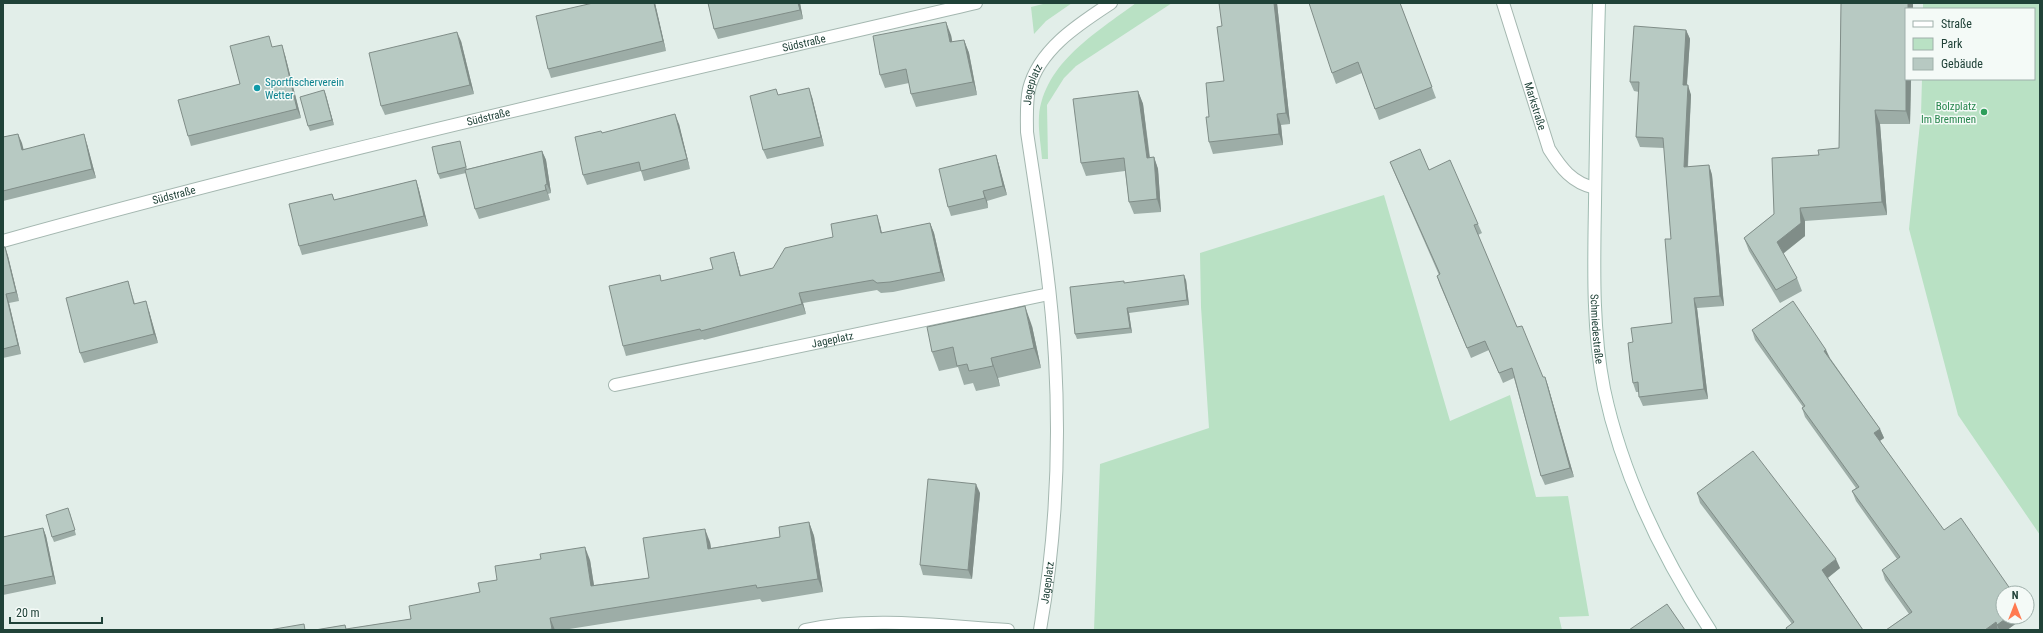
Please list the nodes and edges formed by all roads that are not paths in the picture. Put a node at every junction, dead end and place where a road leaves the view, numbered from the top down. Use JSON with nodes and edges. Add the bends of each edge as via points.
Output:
{"nodes":[{"id":1,"x":976,"y":3,"type":"edge"},
{"id":2,"x":1111,"y":3,"type":"edge"},
{"id":3,"x":1503,"y":3,"type":"edge"},
{"id":4,"x":1599,"y":3,"type":"edge"},
{"id":5,"x":1595,"y":188,"type":"junction"},
{"id":6,"x":3,"y":241,"type":"edge"},
{"id":7,"x":1050,"y":294,"type":"junction"},
{"id":8,"x":615,"y":385,"type":"dead end"},
{"id":9,"x":805,"y":630,"type":"edge"},
{"id":10,"x":1008,"y":630,"type":"edge"},
{"id":11,"x":1040,"y":630,"type":"edge"},
{"id":12,"x":1710,"y":630,"type":"edge"}],
"edges":[{"from":1,"to":6,"type":"street","name":"Südstraße","via":[[346,151],[132,205]]},
{"from":2,"to":7,"type":"street","name":"Jageplatz","via":[[1056,45],[1043,60],[1029,89],[1028,132]]},
{"from":3,"to":5,"type":"street","name":"Markstraße","via":[[1549,149],[1560,167],[1582,185]]},
{"from":4,"to":5,"type":"street","name":"Schmiedestraße"},
{"from":5,"to":12,"type":"street","name":"Schmiedestraße","via":[[1596,313],[1604,388],[1635,488],[1664,552]]},
{"from":7,"to":8,"type":"street","name":"Jageplatz"},
{"from":7,"to":11,"type":"street","name":"Jageplatz","via":[[1058,417],[1057,474],[1049,576]]},
{"from":9,"to":10,"type":"street","via":[[847,623],[873,622]]}]}
